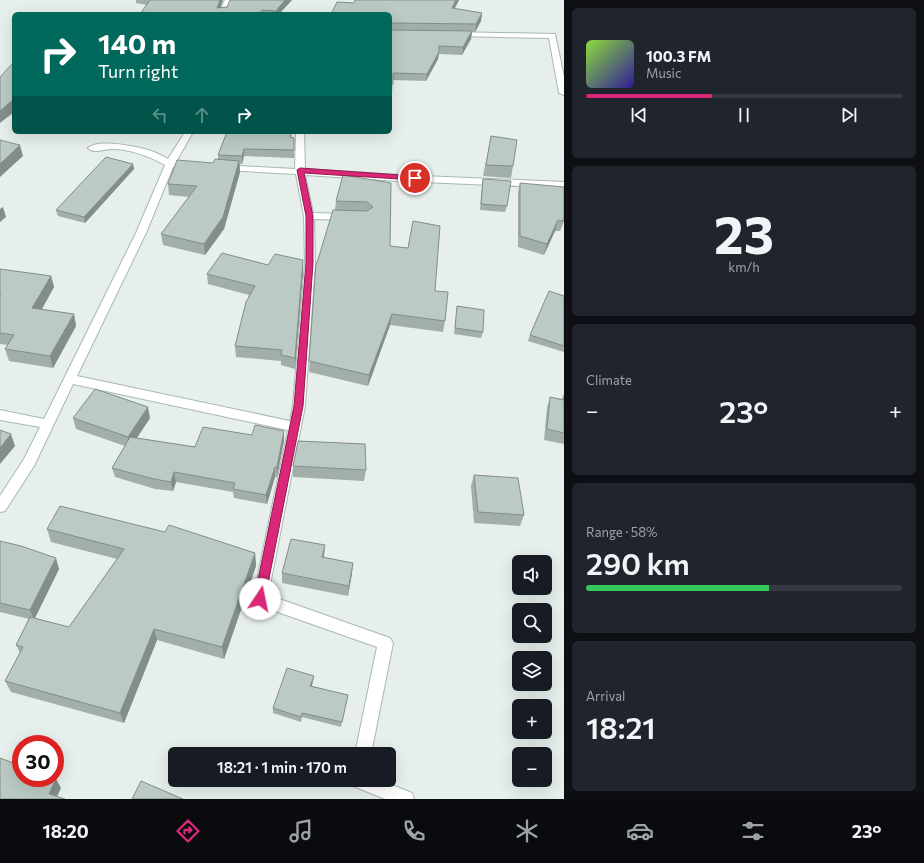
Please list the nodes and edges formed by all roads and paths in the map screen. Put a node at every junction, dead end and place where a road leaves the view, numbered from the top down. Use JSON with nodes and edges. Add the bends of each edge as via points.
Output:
{"nodes":[{"id":1,"x":229,"y":0,"type":"edge"},
{"id":2,"x":223,"y":12,"type":"edge"},
{"id":3,"x":445,"y":34,"type":"edge"},
{"id":4,"x":564,"y":93,"type":"edge"},
{"id":5,"x":188,"y":134,"type":"edge"},
{"id":6,"x":300,"y":134,"type":"edge"},
{"id":7,"x":92,"y":148,"type":"dead end"},
{"id":8,"x":170,"y":164,"type":"junction"},
{"id":9,"x":200,"y":166,"type":"edge"},
{"id":10,"x":216,"y":166,"type":"edge"},
{"id":11,"x":300,"y":170,"type":"junction"},
{"id":12,"x":564,"y":184,"type":"edge"},
{"id":13,"x":309,"y":216,"type":"junction"},
{"id":14,"x":359,"y":217,"type":"edge"},
{"id":15,"x":70,"y":379,"type":"junction"},
{"id":16,"x":0,"y":415,"type":"edge"},
{"id":17,"x":48,"y":424,"type":"junction"},
{"id":18,"x":294,"y":427,"type":"junction"},
{"id":19,"x":0,"y":506,"type":"edge"},
{"id":20,"x":365,"y":747,"type":"edge"},
{"id":21,"x":376,"y":787,"type":"edge"},
{"id":22,"x":406,"y":799,"type":"edge"}],
"edges":[{"from":1,"to":2,"type":"street"},
{"from":3,"to":4,"type":"street","via":[[552,36]]},
{"from":5,"to":8,"type":"street"},
{"from":6,"to":11,"type":"street"},
{"from":7,"to":8,"type":"street","via":[[112,146],[152,154]]},
{"from":8,"to":9,"type":"street"},
{"from":8,"to":15,"type":"street"},
{"from":10,"to":11,"type":"street"},
{"from":11,"to":12,"type":"street","via":[[399,178]]},
{"from":11,"to":13,"type":"street"},
{"from":13,"to":14,"type":"street"},
{"from":13,"to":18,"type":"street","via":[[310,263],[299,406]]},
{"from":15,"to":17,"type":"street"},
{"from":15,"to":18,"type":"street"},
{"from":16,"to":17,"type":"street"},
{"from":17,"to":19,"type":"street","via":[[29,462]]},
{"from":18,"to":20,"type":"street","via":[[260,599],[385,643]]},
{"from":21,"to":22,"type":"street"}]}
